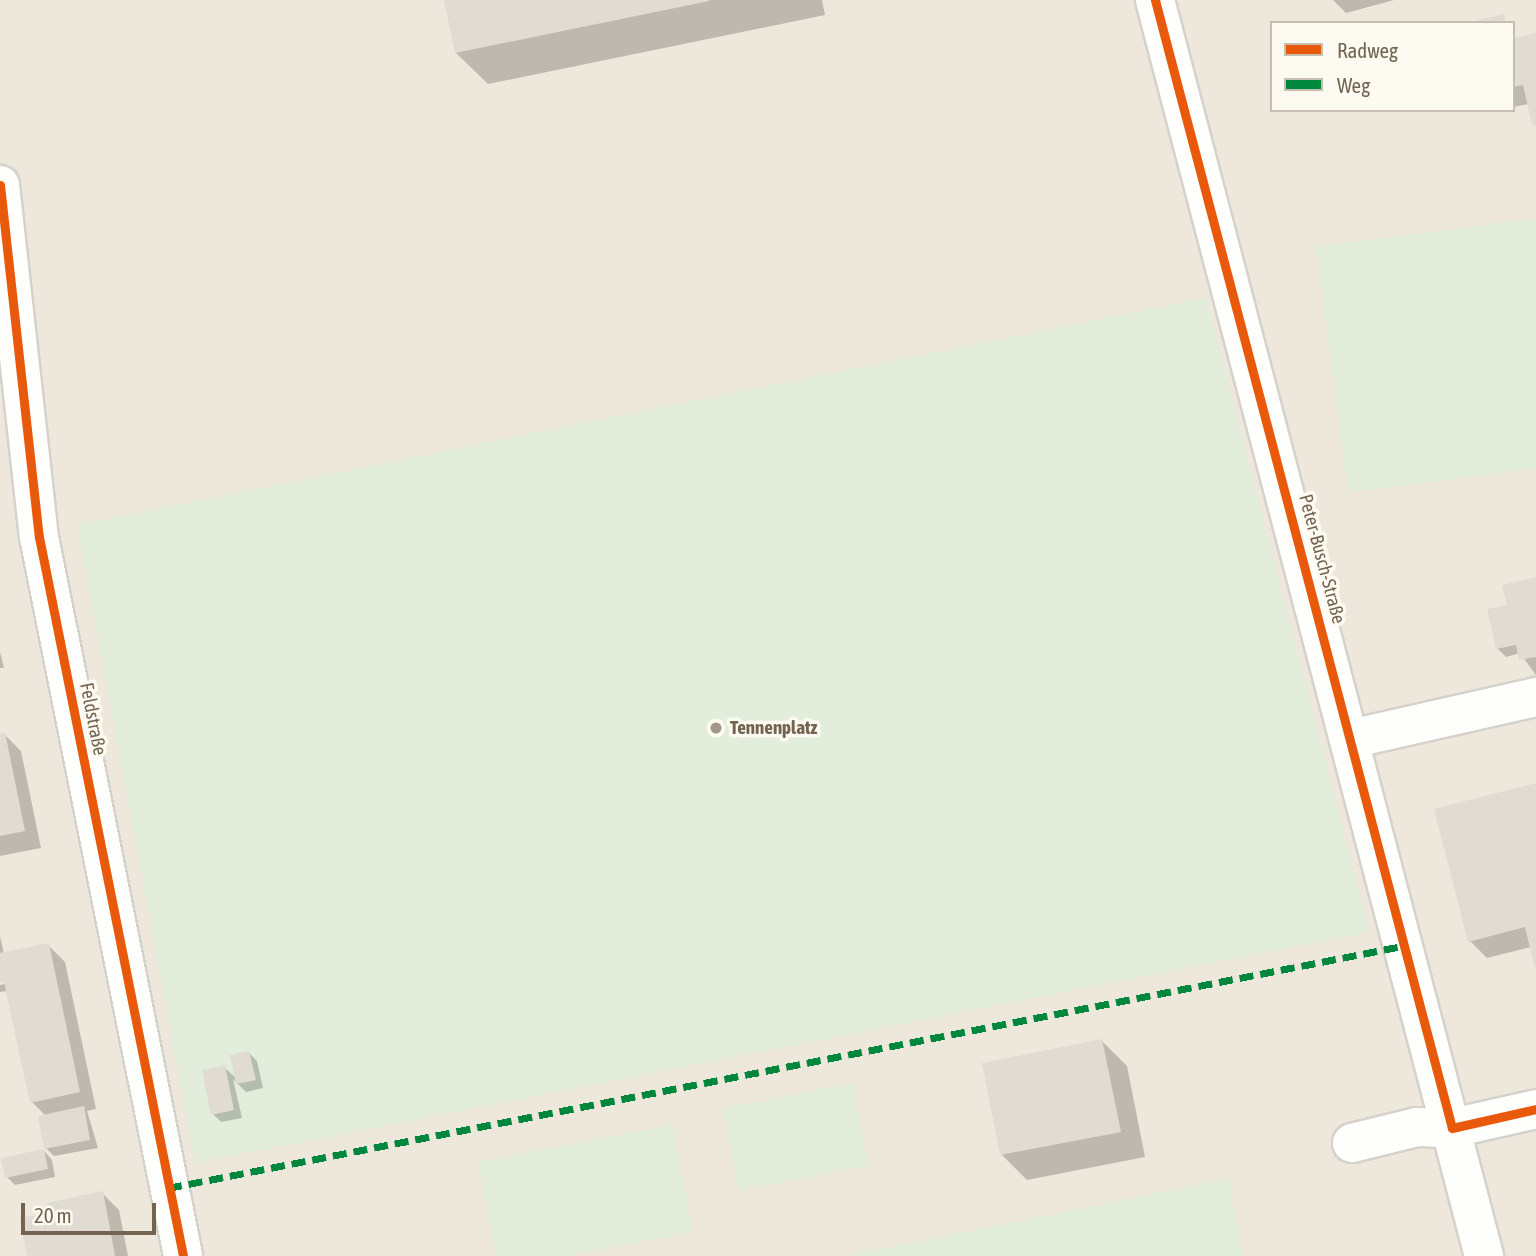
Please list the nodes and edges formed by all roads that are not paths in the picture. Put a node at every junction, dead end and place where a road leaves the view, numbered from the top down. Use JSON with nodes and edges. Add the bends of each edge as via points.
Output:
{"nodes":[{"id":1,"x":1155,"y":0,"type":"edge"},
{"id":2,"x":0,"y":185,"type":"edge"},
{"id":3,"x":10,"y":386,"type":"edge"},
{"id":4,"x":1536,"y":697,"type":"edge"},
{"id":5,"x":1350,"y":738,"type":"junction"},
{"id":6,"x":1536,"y":1109,"type":"edge"},
{"id":7,"x":1452,"y":1128,"type":"junction"},
{"id":8,"x":1352,"y":1143,"type":"dead end"},
{"id":9,"x":183,"y":1256,"type":"edge"},
{"id":10,"x":1485,"y":1256,"type":"edge"}],
"edges":[{"from":1,"to":5,"type":"street","name":"Peter-Busch-Straße"},
{"from":2,"to":3,"type":"street","name":"Feldstraße"},
{"from":3,"to":9,"type":"street","name":"Feldstraße"},
{"from":4,"to":5,"type":"street"},
{"from":5,"to":7,"type":"street","name":"Peter-Busch-Straße"},
{"from":6,"to":7,"type":"street"},
{"from":7,"to":8,"type":"street","via":[[1417,1127]]},
{"from":7,"to":10,"type":"street","name":"Peter-Busch-Straße"}]}
